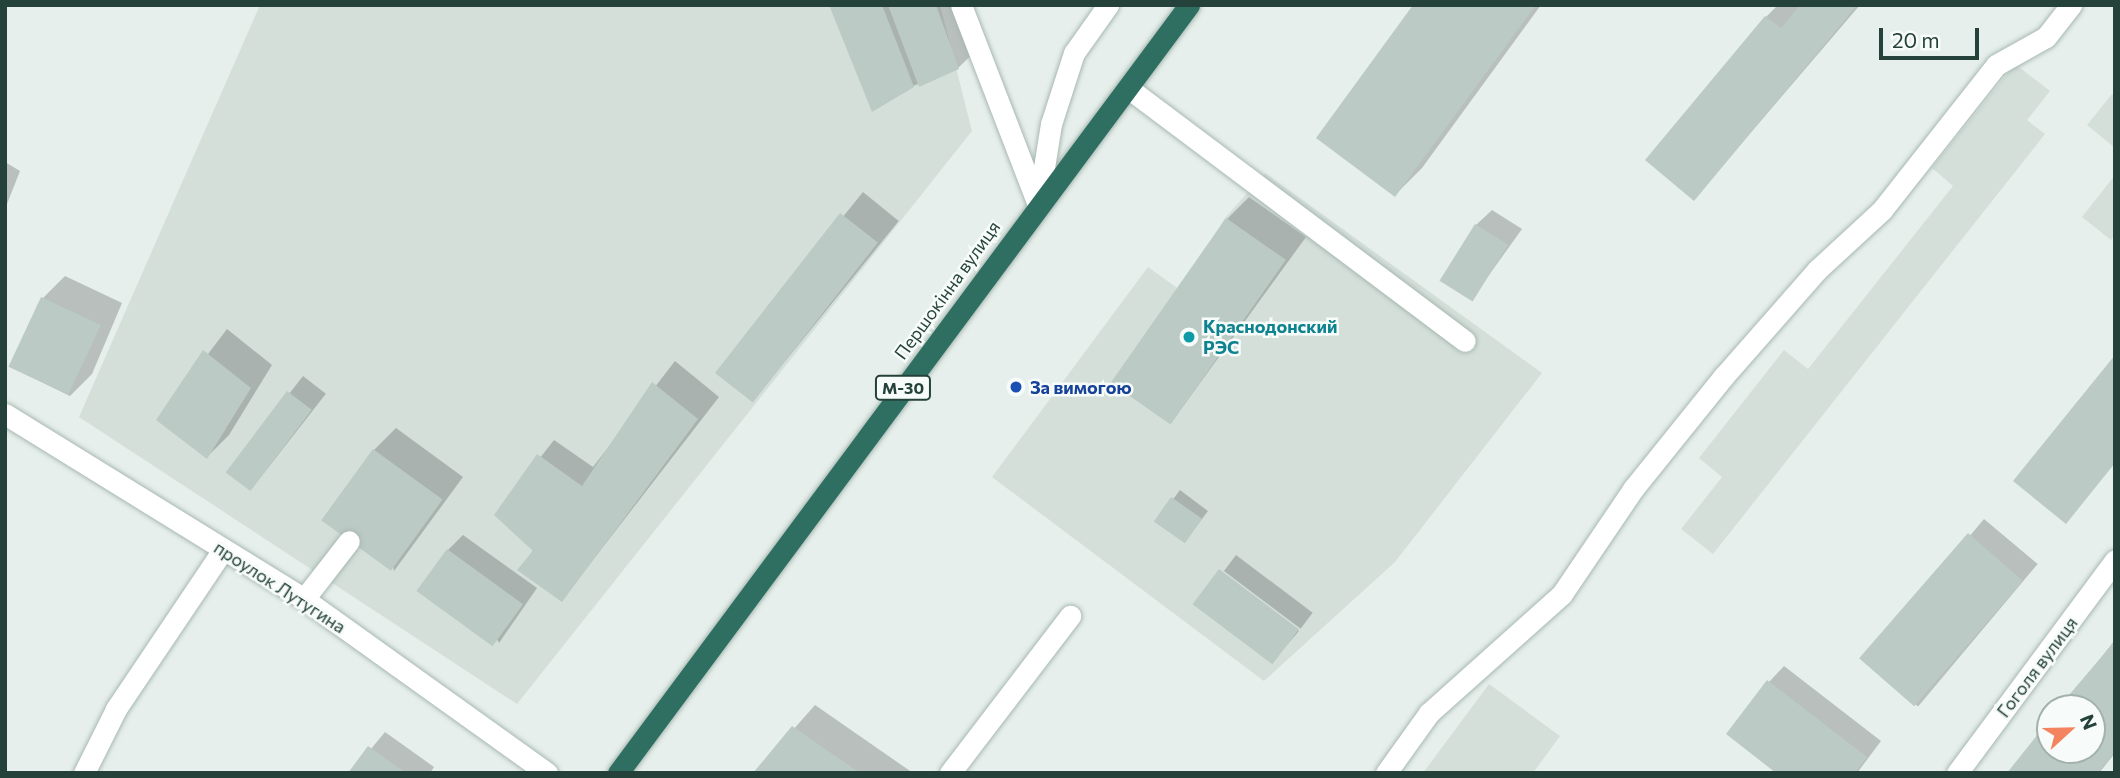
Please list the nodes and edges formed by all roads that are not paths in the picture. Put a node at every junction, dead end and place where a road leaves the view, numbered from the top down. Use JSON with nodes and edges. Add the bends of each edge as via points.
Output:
{"nodes":[{"id":1,"x":961,"y":5,"type":"edge"},
{"id":2,"x":1108,"y":5,"type":"edge"},
{"id":3,"x":1189,"y":5,"type":"edge"},
{"id":4,"x":2071,"y":5,"type":"edge"},
{"id":5,"x":1128,"y":89,"type":"junction"},
{"id":6,"x":1038,"y":205,"type":"junction"},
{"id":7,"x":1465,"y":341,"type":"dead end"},
{"id":8,"x":5,"y":414,"type":"edge"},
{"id":9,"x":349,"y":541,"type":"dead end"},
{"id":10,"x":223,"y":550,"type":"junction"},
{"id":11,"x":2115,"y":560,"type":"edge"},
{"id":12,"x":304,"y":599,"type":"junction"},
{"id":13,"x":1070,"y":616,"type":"dead end"},
{"id":14,"x":84,"y":773,"type":"edge"},
{"id":15,"x":547,"y":773,"type":"edge"},
{"id":16,"x":618,"y":773,"type":"edge"},
{"id":17,"x":950,"y":773,"type":"edge"},
{"id":18,"x":1386,"y":773,"type":"edge"},
{"id":19,"x":1957,"y":773,"type":"edge"}],
"edges":[{"from":1,"to":6,"type":"street"},
{"from":2,"to":6,"type":"street","via":[[1074,53],[1051,124]]},
{"from":3,"to":5,"type":"highway","name":"Першокінна вулиця","number":"М-30"},
{"from":4,"to":18,"type":"street","via":[[2046,37],[1996,65],[1882,210],[1817,270],[1724,376],[1633,489],[1562,594],[1429,713]]},
{"from":5,"to":6,"type":"highway","name":"Першокінна вулиця","number":"М-30"},
{"from":5,"to":7,"type":"street"},
{"from":6,"to":16,"type":"highway","name":"Першокінна вулиця","number":"М-30"},
{"from":8,"to":10,"type":"street","name":"проулок Лутугина"},
{"from":9,"to":12,"type":"street"},
{"from":10,"to":12,"type":"street","name":"проулок Лутугина"},
{"from":10,"to":14,"type":"street","via":[[116,709]]},
{"from":11,"to":19,"type":"street","name":"Гоголя вулиця"},
{"from":12,"to":15,"type":"street","name":"проулок Лутугина"},
{"from":13,"to":17,"type":"street"}]}
